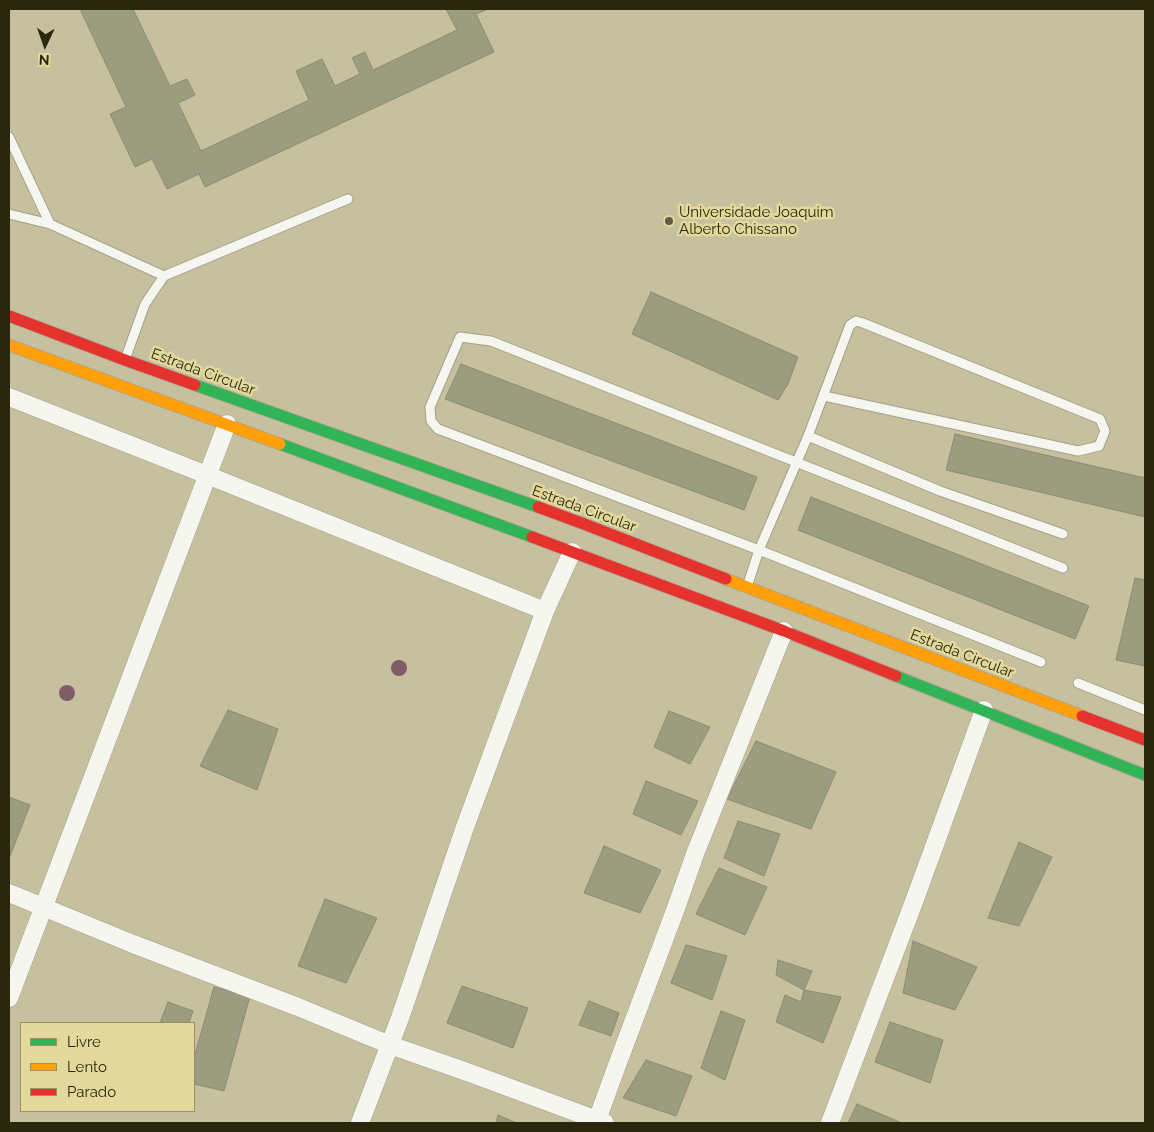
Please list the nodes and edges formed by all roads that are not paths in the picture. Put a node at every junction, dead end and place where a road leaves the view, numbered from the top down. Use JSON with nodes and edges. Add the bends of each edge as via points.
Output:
{"nodes":[{"id":1,"x":9,"y":137,"type":"edge"},
{"id":2,"x":348,"y":199,"type":"dead end"},
{"id":3,"x":9,"y":214,"type":"edge"},
{"id":4,"x":50,"y":224,"type":"junction"},
{"id":5,"x":164,"y":276,"type":"junction"},
{"id":6,"x":9,"y":316,"type":"edge"},
{"id":7,"x":9,"y":345,"type":"edge"},
{"id":8,"x":125,"y":360,"type":"junction"},
{"id":9,"x":824,"y":396,"type":"junction"},
{"id":10,"x":9,"y":397,"type":"edge"},
{"id":11,"x":226,"y":424,"type":"junction"},
{"id":12,"x":808,"y":436,"type":"junction"},
{"id":13,"x":796,"y":463,"type":"junction"},
{"id":14,"x":207,"y":475,"type":"junction"},
{"id":15,"x":1063,"y":534,"type":"dead end"},
{"id":16,"x":759,"y":550,"type":"junction"},
{"id":17,"x":572,"y":552,"type":"junction"},
{"id":18,"x":1063,"y":568,"type":"dead end"},
{"id":19,"x":748,"y":587,"type":"junction"},
{"id":20,"x":545,"y":611,"type":"junction"},
{"id":21,"x":784,"y":631,"type":"junction"},
{"id":22,"x":1041,"y":662,"type":"dead end"},
{"id":23,"x":1078,"y":683,"type":"dead end"},
{"id":24,"x":984,"y":710,"type":"junction"},
{"id":25,"x":1145,"y":710,"type":"edge"},
{"id":26,"x":1145,"y":740,"type":"edge"},
{"id":27,"x":1145,"y":775,"type":"edge"},
{"id":28,"x":9,"y":893,"type":"edge"},
{"id":29,"x":44,"y":907,"type":"junction"},
{"id":30,"x":9,"y":998,"type":"edge"},
{"id":31,"x":390,"y":1045,"type":"junction"},
{"id":32,"x":599,"y":1122,"type":"edge"},
{"id":33,"x":360,"y":1123,"type":"edge"},
{"id":34,"x":830,"y":1123,"type":"edge"}],
"edges":[{"from":1,"to":4,"type":"lane"},
{"from":2,"to":5,"type":"lane"},
{"from":3,"to":4,"type":"lane"},
{"from":4,"to":5,"type":"lane"},
{"from":5,"to":8,"type":"lane","via":[[145,304]]},
{"from":6,"to":8,"type":"main road","name":"Estrada Circular"},
{"from":7,"to":11,"type":"main road"},
{"from":8,"to":19,"type":"main road","name":"Estrada Circular","via":[[584,524]]},
{"from":9,"to":9,"type":"lane","via":[[850,325],[862,322],[1100,419],[1105,432],[1099,446],[1078,451]]},
{"from":9,"to":12,"type":"lane"},
{"from":10,"to":14,"type":"street"},
{"from":11,"to":14,"type":"street"},
{"from":11,"to":17,"type":"main road"},
{"from":12,"to":13,"type":"lane"},
{"from":12,"to":15,"type":"lane","via":[[940,491]]},
{"from":13,"to":16,"type":"lane"},
{"from":13,"to":16,"type":"lane","via":[[491,341],[460,337],[430,407],[431,421],[438,429]]},
{"from":13,"to":18,"type":"lane"},
{"from":14,"to":20,"type":"street"},
{"from":14,"to":29,"type":"street"},
{"from":16,"to":19,"type":"lane"},
{"from":16,"to":22,"type":"lane"},
{"from":17,"to":20,"type":"street"},
{"from":17,"to":21,"type":"main road"},
{"from":19,"to":26,"type":"main road","name":"Estrada Circular"},
{"from":20,"to":31,"type":"street"},
{"from":21,"to":24,"type":"main road"},
{"from":21,"to":32,"type":"street","via":[[695,854]]},
{"from":23,"to":25,"type":"lane"},
{"from":24,"to":27,"type":"main road"},
{"from":24,"to":34,"type":"street"},
{"from":28,"to":29,"type":"street"},
{"from":29,"to":30,"type":"street"},
{"from":29,"to":31,"type":"street"},
{"from":31,"to":32,"type":"street"},
{"from":31,"to":33,"type":"street"}]}
